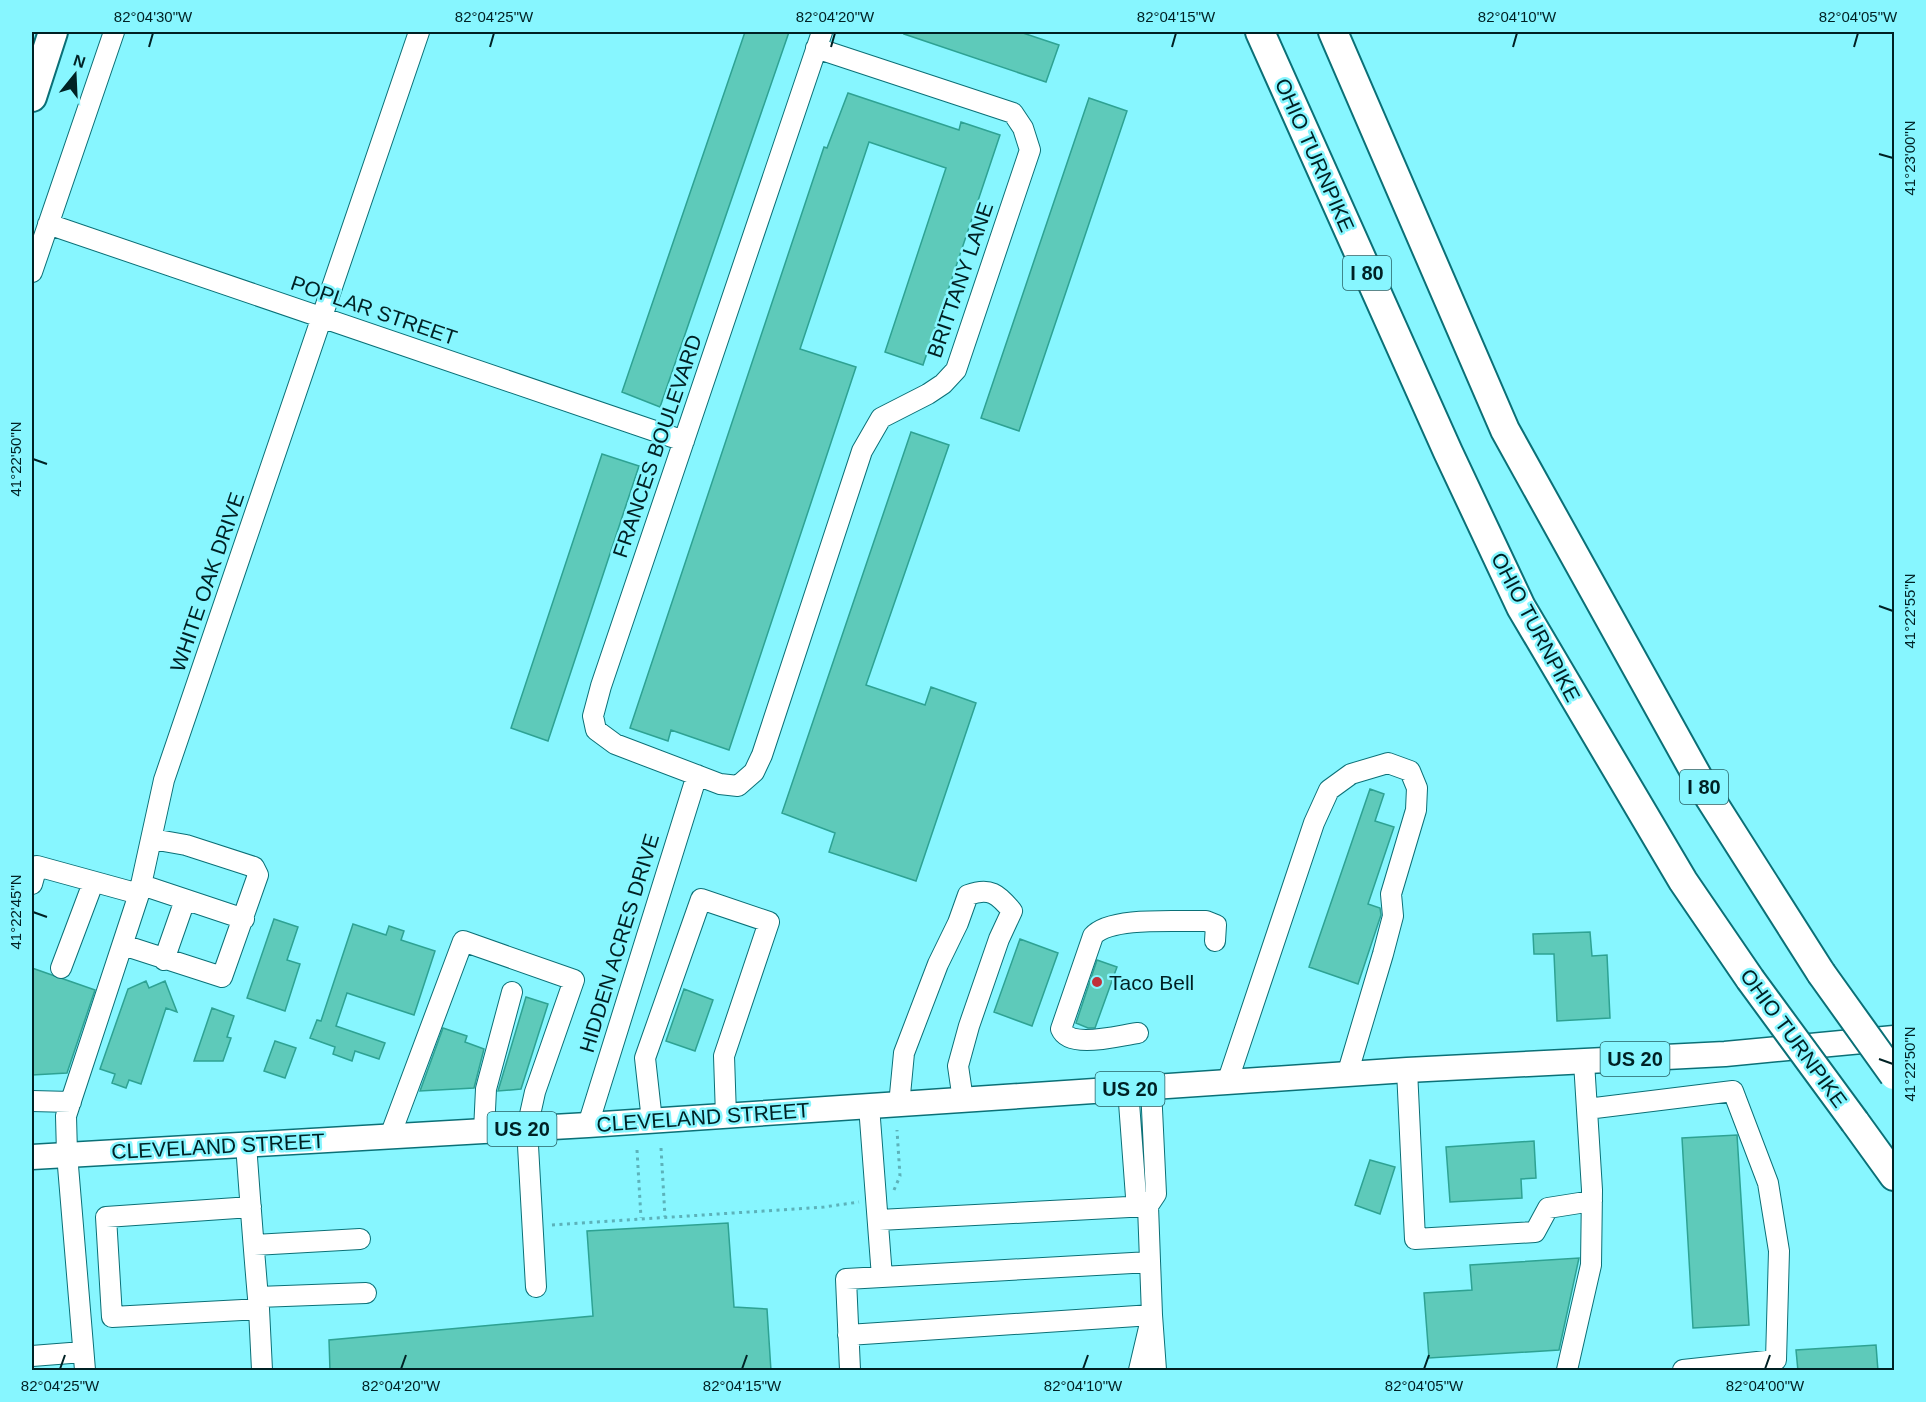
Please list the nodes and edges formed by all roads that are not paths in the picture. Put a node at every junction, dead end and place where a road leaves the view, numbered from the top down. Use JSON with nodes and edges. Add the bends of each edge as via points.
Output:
{"nodes":[{"id":1,"x":53,"y":32,"type":"edge"},
{"id":2,"x":114,"y":32,"type":"edge"},
{"id":3,"x":419,"y":32,"type":"edge"},
{"id":4,"x":1260,"y":32,"type":"edge"},
{"id":5,"x":1333,"y":32,"type":"edge"},
{"id":6,"x":819,"y":40,"type":"edge"},
{"id":7,"x":32,"y":97,"type":"edge"},
{"id":8,"x":48,"y":224,"type":"junction"},
{"id":9,"x":32,"y":272,"type":"edge"},
{"id":10,"x":322,"y":318,"type":"junction"},
{"id":11,"x":684,"y":441,"type":"junction"},
{"id":12,"x":697,"y":775,"type":"junction"},
{"id":13,"x":738,"y":786,"type":"joint"},
{"id":14,"x":152,"y":839,"type":"junction"},
{"id":15,"x":93,"y":883,"type":"junction"},
{"id":16,"x":32,"y":884,"type":"edge"},
{"id":17,"x":140,"y":890,"type":"junction"},
{"id":18,"x":185,"y":900,"type":"junction"},
{"id":19,"x":244,"y":919,"type":"junction"},
{"id":20,"x":1215,"y":941,"type":"dead end"},
{"id":21,"x":123,"y":945,"type":"junction"},
{"id":22,"x":164,"y":960,"type":"junction"},
{"id":23,"x":62,"y":968,"type":"dead end"},
{"id":24,"x":512,"y":992,"type":"dead end"},
{"id":25,"x":1138,"y":1033,"type":"dead end"},
{"id":26,"x":1894,"y":1038,"type":"edge"},
{"id":27,"x":1584,"y":1062,"type":"junction"},
{"id":28,"x":1407,"y":1070,"type":"junction"},
{"id":29,"x":1347,"y":1075,"type":"junction"},
{"id":30,"x":1894,"y":1075,"type":"edge"},
{"id":31,"x":1227,"y":1083,"type":"junction"},
{"id":32,"x":1140,"y":1089,"type":"junction"},
{"id":33,"x":963,"y":1100,"type":"junction"},
{"id":34,"x":32,"y":1101,"type":"edge"},
{"id":35,"x":71,"y":1102,"type":"junction"},
{"id":36,"x":899,"y":1104,"type":"junction"},
{"id":37,"x":869,"y":1106,"type":"junction"},
{"id":38,"x":1587,"y":1109,"type":"junction"},
{"id":39,"x":726,"y":1116,"type":"junction"},
{"id":40,"x":652,"y":1121,"type":"junction"},
{"id":41,"x":588,"y":1125,"type":"junction"},
{"id":42,"x":527,"y":1128,"type":"junction"},
{"id":43,"x":484,"y":1131,"type":"junction"},
{"id":44,"x":390,"y":1136,"type":"junction"},
{"id":45,"x":246,"y":1144,"type":"junction"},
{"id":46,"x":67,"y":1154,"type":"junction"},
{"id":47,"x":32,"y":1157,"type":"edge"},
{"id":48,"x":1894,"y":1176,"type":"edge"},
{"id":49,"x":1592,"y":1201,"type":"junction"},
{"id":50,"x":1148,"y":1206,"type":"junction"},
{"id":51,"x":251,"y":1207,"type":"junction"},
{"id":52,"x":879,"y":1220,"type":"junction"},
{"id":53,"x":360,"y":1239,"type":"dead end"},
{"id":54,"x":254,"y":1245,"type":"junction"},
{"id":55,"x":1150,"y":1262,"type":"junction"},
{"id":56,"x":109,"y":1272,"type":"junction"},
{"id":57,"x":77,"y":1275,"type":"junction"},
{"id":58,"x":882,"y":1277,"type":"junction"},
{"id":59,"x":536,"y":1287,"type":"dead end"},
{"id":60,"x":366,"y":1293,"type":"dead end"},
{"id":61,"x":259,"y":1303,"type":"junction"},
{"id":62,"x":1152,"y":1315,"type":"junction"},
{"id":63,"x":848,"y":1335,"type":"junction"},
{"id":64,"x":32,"y":1356,"type":"edge"},
{"id":65,"x":84,"y":1361,"type":"edge"},
{"id":66,"x":262,"y":1371,"type":"edge"},
{"id":67,"x":850,"y":1371,"type":"edge"},
{"id":68,"x":1139,"y":1371,"type":"edge"},
{"id":69,"x":1156,"y":1371,"type":"edge"},
{"id":70,"x":1567,"y":1371,"type":"edge"},
{"id":71,"x":1683,"y":1371,"type":"edge"}],
"edges":[{"from":1,"to":7,"type":"highway"},
{"from":2,"to":8,"type":"street"},
{"from":3,"to":10,"type":"street","name":"WHITE OAK DRIVE"},
{"from":4,"to":48,"type":"highway","name":"OHIO TURNPIKE","number":"I 80","bridge":true,"via":[[1521,607],[1683,881]]},
{"from":5,"to":30,"type":"highway","number":"I 80","bridge":true,"via":[[1505,430],[1706,792],[1821,973]]},
{"from":6,"to":11,"type":"street","name":"FRANCES BOULEVARD"},
{"from":6,"to":13,"type":"street","name":"BRITTANY LANE","via":[[1013,113],[1030,150],[957,370],[928,394],[881,418],[862,451],[762,755],[754,771]]},
{"from":8,"to":9,"type":"street"},
{"from":8,"to":10,"type":"street","name":"POPLAR STREET"},
{"from":10,"to":11,"type":"street","name":"POPLAR STREET"},
{"from":10,"to":14,"type":"street","name":"WHITE OAK DRIVE","via":[[164,780]]},
{"from":11,"to":12,"type":"street","name":"FRANCES BOULEVARD","via":[[594,716],[596,730],[615,744]]},
{"from":12,"to":13,"type":"street","name":"FRANCES BOULEVARD"},
{"from":12,"to":41,"type":"street","name":"HIDDEN ACRES DRIVE"},
{"from":14,"to":17,"type":"street","name":"WHITE OAK DRIVE"},
{"from":14,"to":19,"type":"street","via":[[186,845],[254,867],[258,875]]},
{"from":15,"to":16,"type":"street","via":[[37,866]]},
{"from":15,"to":17,"type":"street"},
{"from":15,"to":23,"type":"street"},
{"from":17,"to":18,"type":"street"},
{"from":17,"to":21,"type":"street","name":"WHITE OAK DRIVE"},
{"from":18,"to":19,"type":"street"},
{"from":18,"to":22,"type":"street"},
{"from":19,"to":22,"type":"street","via":[[222,977]]},
{"from":20,"to":25,"type":"street","via":[[1216,925],[1206,921],[1113,924],[1098,930],[1089,943],[1060,1029],[1067,1037],[1082,1041]]},
{"from":21,"to":22,"type":"street"},
{"from":21,"to":35,"type":"street","name":"WHITE OAK DRIVE"},
{"from":24,"to":43,"type":"street","via":[[486,1089]]},
{"from":26,"to":27,"type":"main road","number":"US 20"},
{"from":27,"to":28,"type":"main road","number":"US 20"},
{"from":27,"to":38,"type":"street"},
{"from":28,"to":29,"type":"main road","name":"CLEVELAND STREET","number":"US 20"},
{"from":28,"to":49,"type":"street","via":[[1415,1239],[1535,1232],[1548,1208]]},
{"from":29,"to":31,"type":"main road","name":"CLEVELAND STREET","number":"US 20"},
{"from":29,"to":31,"type":"street","via":[[1393,916],[1391,894],[1416,810],[1417,788],[1410,771],[1388,763],[1351,774],[1329,790],[1314,823]]},
{"from":31,"to":32,"type":"main road","name":"CLEVELAND STREET","number":"US 20"},
{"from":32,"to":33,"type":"main road","name":"CLEVELAND STREET","number":"US 20"},
{"from":32,"to":50,"type":"street","via":[[1136,1197]]},
{"from":33,"to":36,"type":"main road","name":"CLEVELAND STREET","number":"US 20"},
{"from":33,"to":36,"type":"street","via":[[958,1066],[976,1004],[1012,911],[999,895],[980,891],[968,895],[904,1053]]},
{"from":34,"to":35,"type":"street"},
{"from":35,"to":46,"type":"street","name":"WHITE OAK DRIVE","via":[[66,1116]]},
{"from":36,"to":37,"type":"main road","name":"CLEVELAND STREET","number":"US 20"},
{"from":37,"to":39,"type":"main road","name":"CLEVELAND STREET","number":"US 20"},
{"from":37,"to":52,"type":"street"},
{"from":38,"to":49,"type":"street"},
{"from":38,"to":71,"type":"street","via":[[1733,1091],[1761,1163],[1779,1251],[1776,1360]]},
{"from":39,"to":40,"type":"main road","name":"CLEVELAND STREET","number":"US 20"},
{"from":39,"to":40,"type":"street","via":[[724,1056],[769,922],[701,899],[645,1058]]},
{"from":40,"to":41,"type":"main road","name":"CLEVELAND STREET","number":"US 20"},
{"from":41,"to":42,"type":"main road","name":"CLEVELAND STREET","number":"US 20"},
{"from":42,"to":43,"type":"main road","name":"CLEVELAND STREET","number":"US 20"},
{"from":42,"to":44,"type":"street","via":[[535,1092],[574,980],[463,941]]},
{"from":42,"to":59,"type":"street"},
{"from":43,"to":44,"type":"main road","name":"CLEVELAND STREET","number":"US 20"},
{"from":44,"to":45,"type":"main road","name":"CLEVELAND STREET","number":"US 20"},
{"from":45,"to":46,"type":"main road","name":"CLEVELAND STREET","number":"US 20"},
{"from":45,"to":51,"type":"street"},
{"from":46,"to":47,"type":"main road","name":"CLEVELAND STREET","number":"US 20"},
{"from":46,"to":57,"type":"street","name":"WHITE OAK DRIVE"},
{"from":49,"to":70,"type":"street","via":[[1591,1265]]},
{"from":50,"to":52,"type":"street"},
{"from":50,"to":55,"type":"street"},
{"from":51,"to":54,"type":"street"},
{"from":51,"to":56,"type":"street","via":[[106,1217]]},
{"from":52,"to":58,"type":"street"},
{"from":53,"to":54,"type":"street"},
{"from":54,"to":61,"type":"street"},
{"from":55,"to":58,"type":"street"},
{"from":55,"to":62,"type":"street"},
{"from":56,"to":57,"type":"street"},
{"from":56,"to":61,"type":"street","via":[[112,1317]]},
{"from":57,"to":65,"type":"street","name":"WHITE OAK DRIVE"},
{"from":58,"to":63,"type":"street","via":[[846,1279]]},
{"from":60,"to":61,"type":"street"},
{"from":61,"to":66,"type":"street"},
{"from":62,"to":63,"type":"street"},
{"from":62,"to":68,"type":"street"},
{"from":62,"to":69,"type":"street"},
{"from":63,"to":67,"type":"street"},
{"from":64,"to":65,"type":"street"}]}
